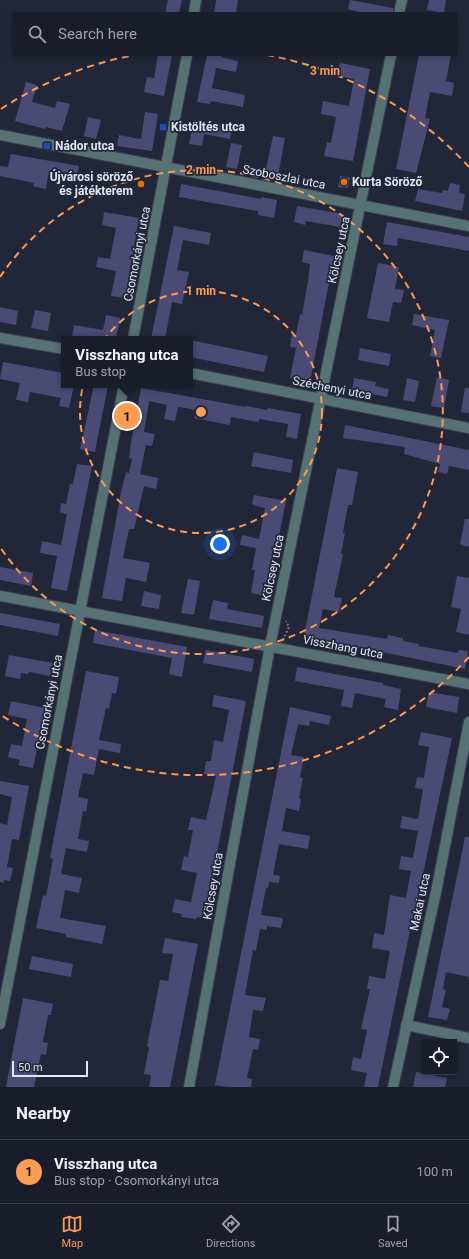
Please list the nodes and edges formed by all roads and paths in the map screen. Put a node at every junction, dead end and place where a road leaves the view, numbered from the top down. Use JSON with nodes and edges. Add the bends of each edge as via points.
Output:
{"nodes":[{"id":1,"x":196,"y":0,"type":"edge"},
{"id":2,"x":402,"y":0,"type":"edge"},
{"id":3,"x":194,"y":12,"type":"edge"},
{"id":4,"x":399,"y":12,"type":"edge"},
{"id":5,"x":187,"y":56,"type":"edge"},
{"id":6,"x":391,"y":56,"type":"edge"},
{"id":7,"x":0,"y":135,"type":"edge"},
{"id":8,"x":167,"y":167,"type":"junction"},
{"id":9,"x":362,"y":205,"type":"junction"},
{"id":10,"x":469,"y":226,"type":"edge"},
{"id":11,"x":134,"y":336,"type":"edge"},
{"id":12,"x":0,"y":338,"type":"edge"},
{"id":13,"x":61,"y":348,"type":"edge"},
{"id":14,"x":193,"y":374,"type":"edge"},
{"id":15,"x":123,"y":388,"type":"edge"},
{"id":16,"x":322,"y":399,"type":"junction"},
{"id":17,"x":469,"y":428,"type":"edge"},
{"id":18,"x":0,"y":596,"type":"edge"},
{"id":19,"x":80,"y":610,"type":"junction"},
{"id":20,"x":270,"y":646,"type":"junction"},
{"id":21,"x":469,"y":684,"type":"edge"},
{"id":22,"x":469,"y":722,"type":"edge"},
{"id":23,"x":0,"y":1024,"type":"edge"},
{"id":24,"x":406,"y":1025,"type":"junction"},
{"id":25,"x":469,"y":1038,"type":"edge"},
{"id":26,"x":189,"y":1087,"type":"edge"},
{"id":27,"x":393,"y":1087,"type":"edge"}],
"edges":[{"from":1,"to":3,"type":"street"},
{"from":2,"to":4,"type":"street"},
{"from":5,"to":8,"type":"street","name":"Csomorkányi utca"},
{"from":6,"to":9,"type":"street","name":"Kölcsey utca"},
{"from":7,"to":8,"type":"street","name":"Szoboszlai utca"},
{"from":8,"to":9,"type":"street","name":"Szoboszlai utca"},
{"from":8,"to":11,"type":"street","name":"Csomorkányi utca"},
{"from":9,"to":10,"type":"street","name":"Szoboszlai utca"},
{"from":9,"to":16,"type":"street","name":"Kölcsey utca"},
{"from":12,"to":13,"type":"street"},
{"from":14,"to":16,"type":"street","name":"Széchenyi utca"},
{"from":15,"to":19,"type":"street","name":"Csomorkányi utca"},
{"from":16,"to":17,"type":"street","name":"Széchenyi utca"},
{"from":16,"to":20,"type":"street","name":"Kölcsey utca"},
{"from":18,"to":19,"type":"street","name":"Visszhang utca"},
{"from":19,"to":20,"type":"street","name":"Visszhang utca"},
{"from":19,"to":23,"type":"street","name":"Csomorkányi utca"},
{"from":20,"to":21,"type":"street","name":"Visszhang utca"},
{"from":20,"to":26,"type":"street","name":"Kölcsey utca"},
{"from":22,"to":24,"type":"street","name":"Makai utca","via":[[436,892]]},
{"from":24,"to":25,"type":"street"},
{"from":24,"to":27,"type":"street","name":"Makai utca"}]}
